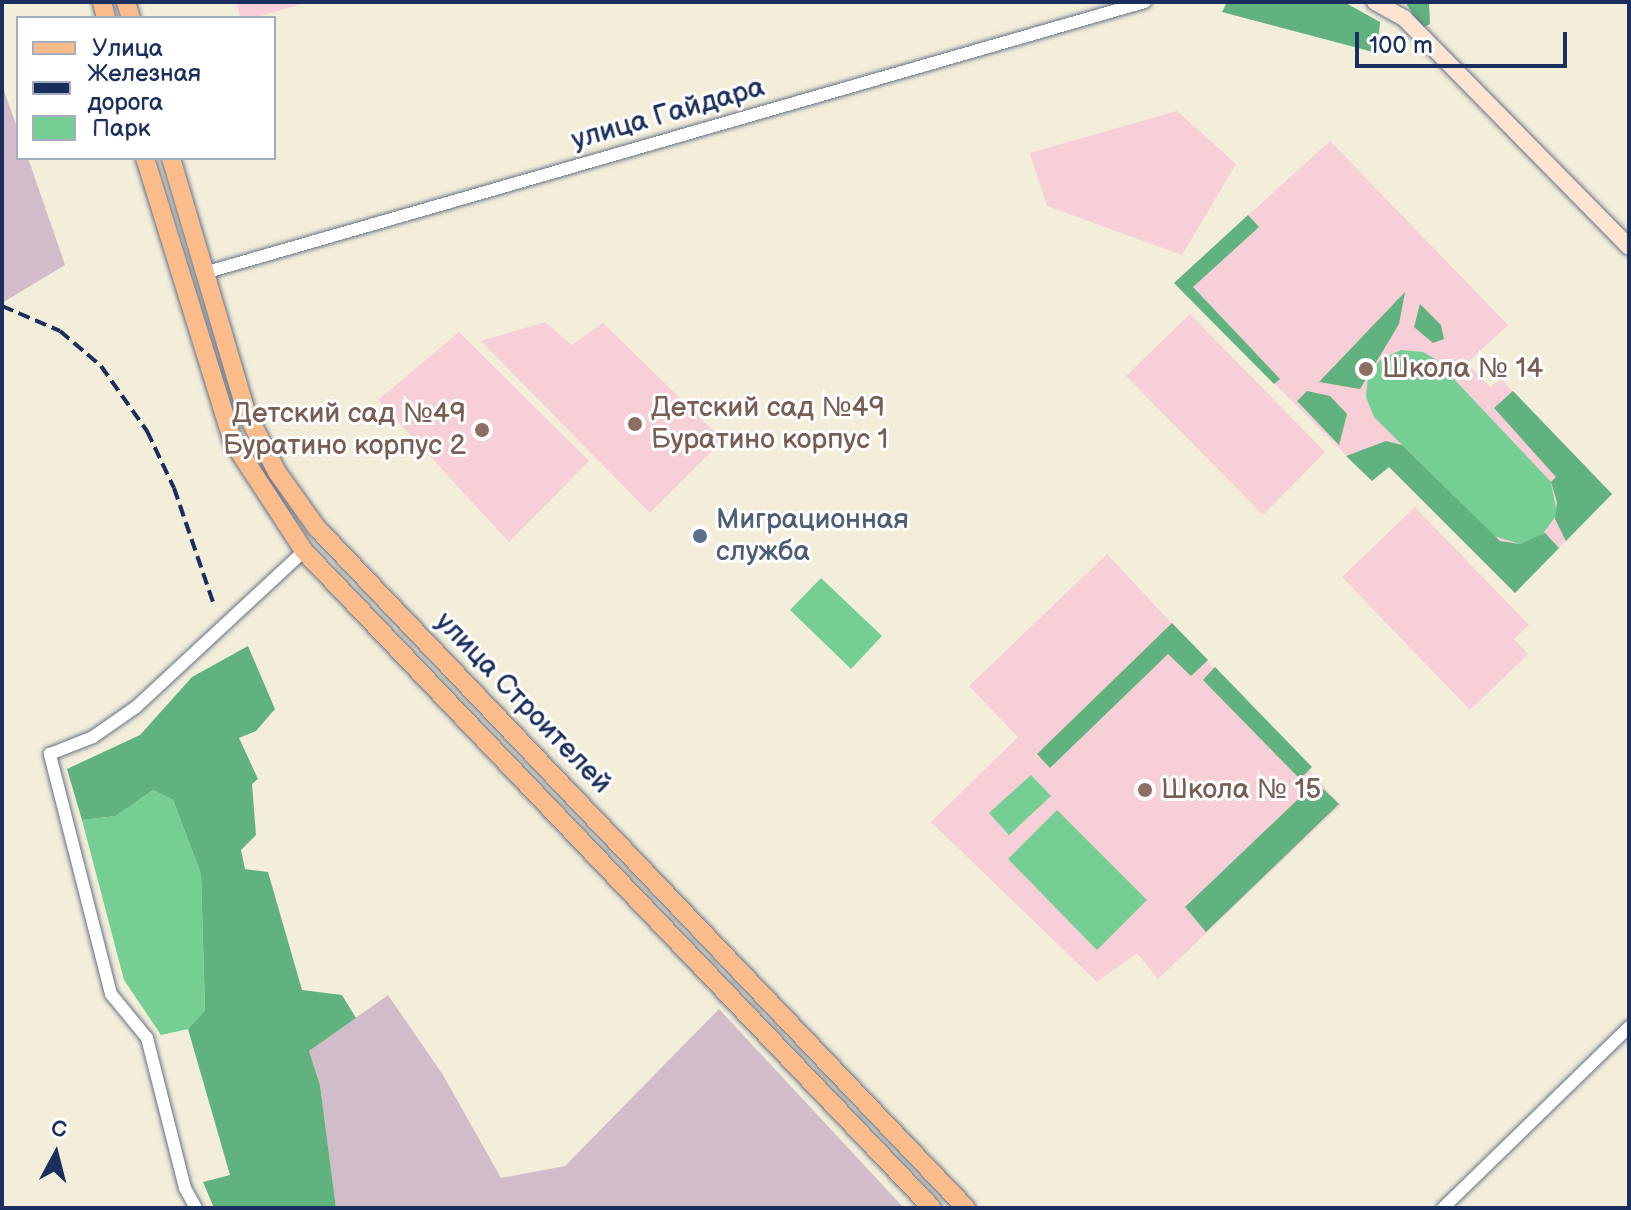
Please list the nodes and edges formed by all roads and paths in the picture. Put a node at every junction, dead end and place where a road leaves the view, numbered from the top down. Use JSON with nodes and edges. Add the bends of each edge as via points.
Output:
{"nodes":[{"id":1,"x":1145,"y":2,"type":"edge"},
{"id":2,"x":1375,"y":2,"type":"edge"},
{"id":3,"x":1401,"y":10,"type":"edge"},
{"id":4,"x":146,"y":160,"type":"edge"},
{"id":5,"x":172,"y":160,"type":"edge"},
{"id":6,"x":1629,"y":247,"type":"edge"},
{"id":7,"x":204,"y":273,"type":"junction"},
{"id":8,"x":179,"y":279,"type":"junction"},
{"id":9,"x":304,"y":551,"type":"junction"},
{"id":10,"x":507,"y":726,"type":"junction"},
{"id":11,"x":488,"y":742,"type":"junction"},
{"id":12,"x":774,"y":1004,"type":"junction"},
{"id":13,"x":755,"y":1020,"type":"junction"},
{"id":14,"x":1629,"y":1027,"type":"edge"},
{"id":15,"x":196,"y":1208,"type":"edge"},
{"id":16,"x":932,"y":1208,"type":"edge"},
{"id":17,"x":966,"y":1208,"type":"edge"},
{"id":18,"x":1443,"y":1208,"type":"edge"}],
"edges":[{"from":1,"to":7,"type":"street","name":"улица Гайдара"},
{"from":2,"to":3,"type":"street"},
{"from":3,"to":6,"type":"street"},
{"from":4,"to":8,"type":"main road","name":"улица Строителей"},
{"from":5,"to":7,"type":"main road","name":"улица Строителей"},
{"from":7,"to":8,"type":"main road"},
{"from":7,"to":10,"type":"main road","name":"улица Строителей","via":[[246,412],[277,472],[317,528]]},
{"from":8,"to":9,"type":"main road","name":"улица Строителей","via":[[233,442]]},
{"from":9,"to":11,"type":"main road","name":"улица Строителей"},
{"from":9,"to":15,"type":"street","via":[[136,707],[93,737],[50,754],[111,994],[147,1038],[185,1188]]},
{"from":10,"to":11,"type":"main road"},
{"from":10,"to":12,"type":"main road","name":"улица Строителей"},
{"from":11,"to":13,"type":"main road","name":"улица Строителей"},
{"from":12,"to":13,"type":"main road"},
{"from":12,"to":17,"type":"main road","name":"улица Строителей"},
{"from":13,"to":16,"type":"main road","name":"улица Строителей"},
{"from":14,"to":18,"type":"street"}]}
